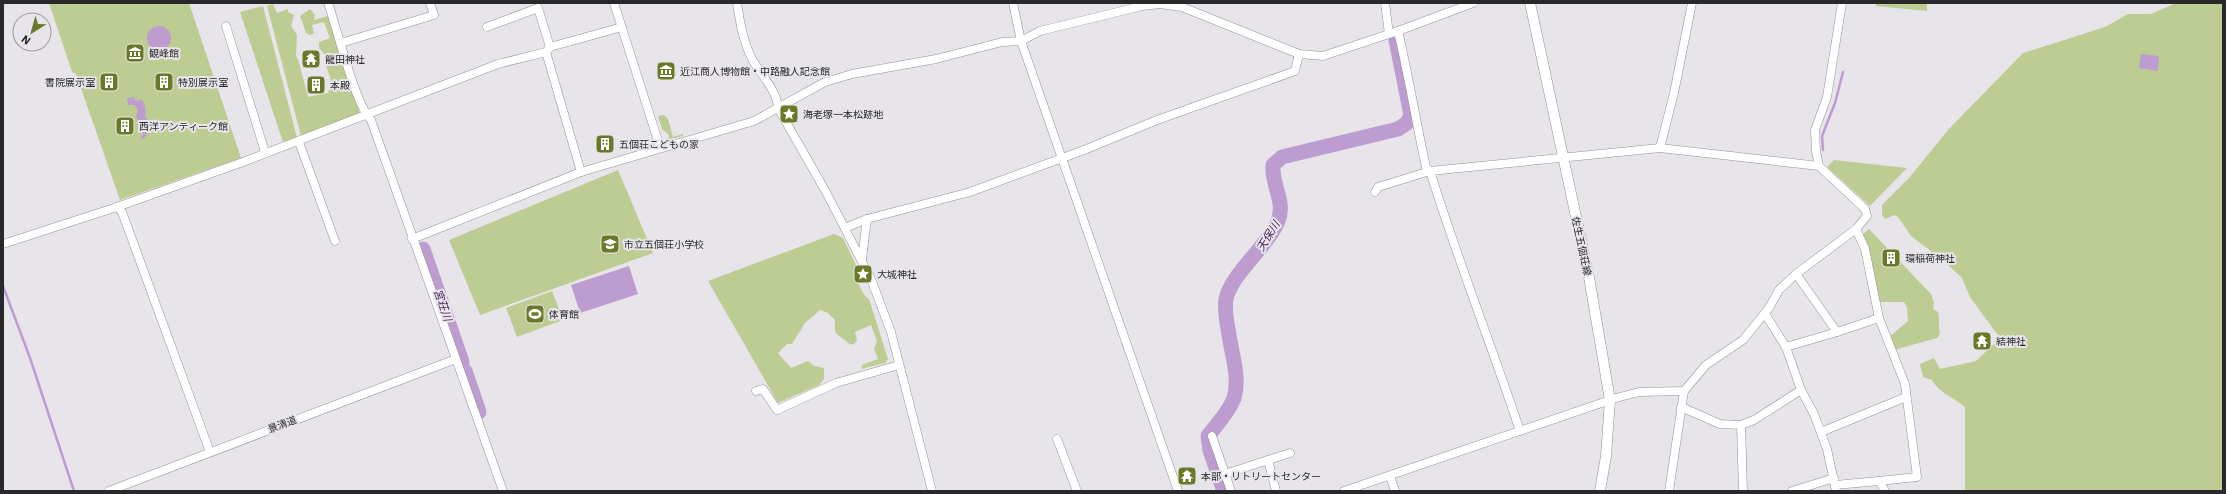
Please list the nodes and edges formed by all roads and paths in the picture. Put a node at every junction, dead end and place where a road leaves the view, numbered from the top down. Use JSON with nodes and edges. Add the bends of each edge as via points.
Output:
{"nodes":[{"id":1,"x":328,"y":3,"type":"edge"},
{"id":2,"x":430,"y":3,"type":"edge"},
{"id":3,"x":614,"y":3,"type":"edge"},
{"id":4,"x":737,"y":3,"type":"edge"},
{"id":5,"x":1013,"y":3,"type":"edge"},
{"id":6,"x":1385,"y":3,"type":"edge"},
{"id":7,"x":1474,"y":3,"type":"edge"},
{"id":8,"x":1530,"y":3,"type":"edge"},
{"id":9,"x":1692,"y":3,"type":"edge"},
{"id":10,"x":1842,"y":3,"type":"edge"},
{"id":11,"x":1183,"y":5,"type":"edge"},
{"id":12,"x":226,"y":26,"type":"dead end"},
{"id":13,"x":487,"y":27,"type":"dead end"},
{"id":14,"x":622,"y":27,"type":"junction"},
{"id":15,"x":1398,"y":32,"type":"junction"},
{"id":16,"x":1389,"y":34,"type":"junction"},
{"id":17,"x":1021,"y":41,"type":"junction"},
{"id":18,"x":341,"y":43,"type":"junction"},
{"id":19,"x":548,"y":50,"type":"junction"},
{"id":20,"x":1299,"y":54,"type":"junction"},
{"id":21,"x":778,"y":108,"type":"junction"},
{"id":22,"x":367,"y":116,"type":"junction"},
{"id":23,"x":299,"y":142,"type":"junction"},
{"id":24,"x":660,"y":147,"type":"junction"},
{"id":25,"x":1660,"y":148,"type":"junction"},
{"id":26,"x":265,"y":152,"type":"junction"},
{"id":27,"x":1063,"y":158,"type":"junction"},
{"id":28,"x":1564,"y":158,"type":"junction"},
{"id":29,"x":1819,"y":166,"type":"junction"},
{"id":30,"x":1430,"y":171,"type":"junction"},
{"id":31,"x":581,"y":172,"type":"junction"},
{"id":32,"x":1375,"y":192,"type":"dead end"},
{"id":33,"x":117,"y":207,"type":"junction"},
{"id":34,"x":867,"y":219,"type":"junction"},
{"id":35,"x":845,"y":228,"type":"junction"},
{"id":36,"x":1856,"y":229,"type":"junction"},
{"id":37,"x":412,"y":239,"type":"junction"},
{"id":38,"x":335,"y":241,"type":"dead end"},
{"id":39,"x":3,"y":244,"type":"edge"},
{"id":40,"x":862,"y":262,"type":"junction"},
{"id":41,"x":1796,"y":274,"type":"junction"},
{"id":42,"x":1764,"y":314,"type":"junction"},
{"id":43,"x":1879,"y":318,"type":"junction"},
{"id":44,"x":1837,"y":332,"type":"junction"},
{"id":45,"x":1786,"y":347,"type":"junction"},
{"id":46,"x":456,"y":359,"type":"junction"},
{"id":47,"x":899,"y":365,"type":"junction"},
{"id":48,"x":1684,"y":390,"type":"junction"},
{"id":49,"x":1801,"y":390,"type":"junction"},
{"id":50,"x":756,"y":391,"type":"dead end"},
{"id":51,"x":1906,"y":397,"type":"junction"},
{"id":52,"x":1610,"y":400,"type":"junction"},
{"id":53,"x":1681,"y":407,"type":"junction"},
{"id":54,"x":1741,"y":425,"type":"junction"},
{"id":55,"x":1520,"y":431,"type":"junction"},
{"id":56,"x":1821,"y":432,"type":"junction"},
{"id":57,"x":1212,"y":436,"type":"dead end"},
{"id":58,"x":1058,"y":439,"type":"dead end"},
{"id":59,"x":210,"y":452,"type":"junction"},
{"id":60,"x":1290,"y":453,"type":"dead end"},
{"id":61,"x":1268,"y":460,"type":"junction"},
{"id":62,"x":1226,"y":474,"type":"junction"},
{"id":63,"x":1390,"y":476,"type":"junction"},
{"id":64,"x":1879,"y":481,"type":"junction"},
{"id":65,"x":1835,"y":485,"type":"edge"},
{"id":66,"x":109,"y":491,"type":"edge"},
{"id":67,"x":503,"y":491,"type":"edge"},
{"id":68,"x":932,"y":491,"type":"edge"},
{"id":69,"x":1077,"y":491,"type":"edge"},
{"id":70,"x":1178,"y":491,"type":"edge"},
{"id":71,"x":1231,"y":491,"type":"edge"},
{"id":72,"x":1276,"y":491,"type":"edge"},
{"id":73,"x":1344,"y":491,"type":"edge"},
{"id":74,"x":1395,"y":491,"type":"edge"},
{"id":75,"x":1600,"y":491,"type":"edge"},
{"id":76,"x":1669,"y":491,"type":"edge"},
{"id":77,"x":1743,"y":491,"type":"edge"},
{"id":78,"x":1792,"y":491,"type":"edge"},
{"id":79,"x":1885,"y":491,"type":"edge"}],
"edges":[{"from":1,"to":18,"type":"street"},
{"from":2,"to":18,"type":"street","via":[[434,15]]},
{"from":3,"to":14,"type":"street"},
{"from":4,"to":21,"type":"street","via":[[744,41],[777,100]]},
{"from":5,"to":17,"type":"street"},
{"from":6,"to":16,"type":"street"},
{"from":7,"to":15,"type":"street"},
{"from":8,"to":28,"type":"main road","name":"佐生五個荘線"},
{"from":9,"to":25,"type":"street"},
{"from":10,"to":29,"type":"street","via":[[1827,97],[1815,130]]},
{"from":11,"to":17,"type":"street","via":[[1142,6],[1040,31]]},
{"from":11,"to":20,"type":"street"},
{"from":12,"to":26,"type":"street"},
{"from":13,"to":19,"type":"street","via":[[538,8]]},
{"from":14,"to":19,"type":"street"},
{"from":14,"to":24,"type":"street"},
{"from":15,"to":16,"type":"street"},
{"from":15,"to":30,"type":"street","via":[[1426,167]]},
{"from":16,"to":20,"type":"street","via":[[1323,56]]},
{"from":17,"to":21,"type":"street","via":[[1002,42],[936,59],[852,74],[810,89]]},
{"from":17,"to":27,"type":"street"},
{"from":18,"to":22,"type":"street"},
{"from":19,"to":22,"type":"street","via":[[498,64],[451,84],[371,112]]},
{"from":19,"to":31,"type":"street"},
{"from":20,"to":27,"type":"street","via":[[1295,71],[1157,120]]},
{"from":21,"to":24,"type":"street","via":[[737,127]]},
{"from":21,"to":35,"type":"street"},
{"from":22,"to":23,"type":"street"},
{"from":22,"to":37,"type":"street","via":[[371,120]]},
{"from":23,"to":26,"type":"street"},
{"from":23,"to":38,"type":"street"},
{"from":24,"to":31,"type":"street"},
{"from":25,"to":28,"type":"street"},
{"from":25,"to":29,"type":"street"},
{"from":26,"to":33,"type":"street"},
{"from":27,"to":34,"type":"street","via":[[970,192]]},
{"from":27,"to":70,"type":"street"},
{"from":28,"to":30,"type":"street"},
{"from":28,"to":52,"type":"main road","name":"佐生五個荘線","via":[[1601,337]]},
{"from":29,"to":36,"type":"street","via":[[1865,209],[1868,216]]},
{"from":30,"to":32,"type":"street","via":[[1378,187]]},
{"from":30,"to":55,"type":"street"},
{"from":31,"to":37,"type":"street"},
{"from":33,"to":39,"type":"street"},
{"from":33,"to":59,"type":"street","via":[[122,212]]},
{"from":34,"to":35,"type":"street"},
{"from":34,"to":40,"type":"street"},
{"from":35,"to":40,"type":"street"},
{"from":36,"to":41,"type":"street"},
{"from":36,"to":43,"type":"street","via":[[1865,249]]},
{"from":37,"to":46,"type":"street"},
{"from":40,"to":47,"type":"street","via":[[891,332]]},
{"from":41,"to":42,"type":"street","via":[[1778,290]]},
{"from":41,"to":44,"type":"street"},
{"from":42,"to":45,"type":"street"},
{"from":42,"to":48,"type":"street","via":[[1743,340],[1706,365]]},
{"from":43,"to":44,"type":"street"},
{"from":43,"to":51,"type":"street","via":[[1905,384]]},
{"from":44,"to":45,"type":"street"},
{"from":45,"to":49,"type":"street"},
{"from":46,"to":59,"type":"street","name":"景清道"},
{"from":46,"to":67,"type":"street"},
{"from":47,"to":50,"type":"street","via":[[836,383],[777,410],[763,389]]},
{"from":47,"to":68,"type":"street"},
{"from":48,"to":52,"type":"street","via":[[1639,392]]},
{"from":48,"to":53,"type":"street"},
{"from":49,"to":54,"type":"street","via":[[1754,420]]},
{"from":49,"to":56,"type":"street"},
{"from":51,"to":56,"type":"street"},
{"from":51,"to":64,"type":"street","via":[[1917,477]]},
{"from":52,"to":55,"type":"street"},
{"from":52,"to":75,"type":"main road","name":"佐生五個荘線","via":[[1606,456]]},
{"from":53,"to":54,"type":"street","via":[[1720,424]]},
{"from":53,"to":76,"type":"street"},
{"from":54,"to":77,"type":"street"},
{"from":55,"to":63,"type":"street"},
{"from":56,"to":65,"type":"street"},
{"from":57,"to":62,"type":"street"},
{"from":58,"to":69,"type":"street"},
{"from":59,"to":66,"type":"street","name":"景清道"},
{"from":60,"to":61,"type":"street"},
{"from":61,"to":62,"type":"street"},
{"from":61,"to":72,"type":"street"},
{"from":62,"to":71,"type":"street"},
{"from":63,"to":73,"type":"street"},
{"from":63,"to":74,"type":"street"},
{"from":64,"to":65,"type":"street"},
{"from":64,"to":79,"type":"street"},
{"from":65,"to":78,"type":"street"}]}
